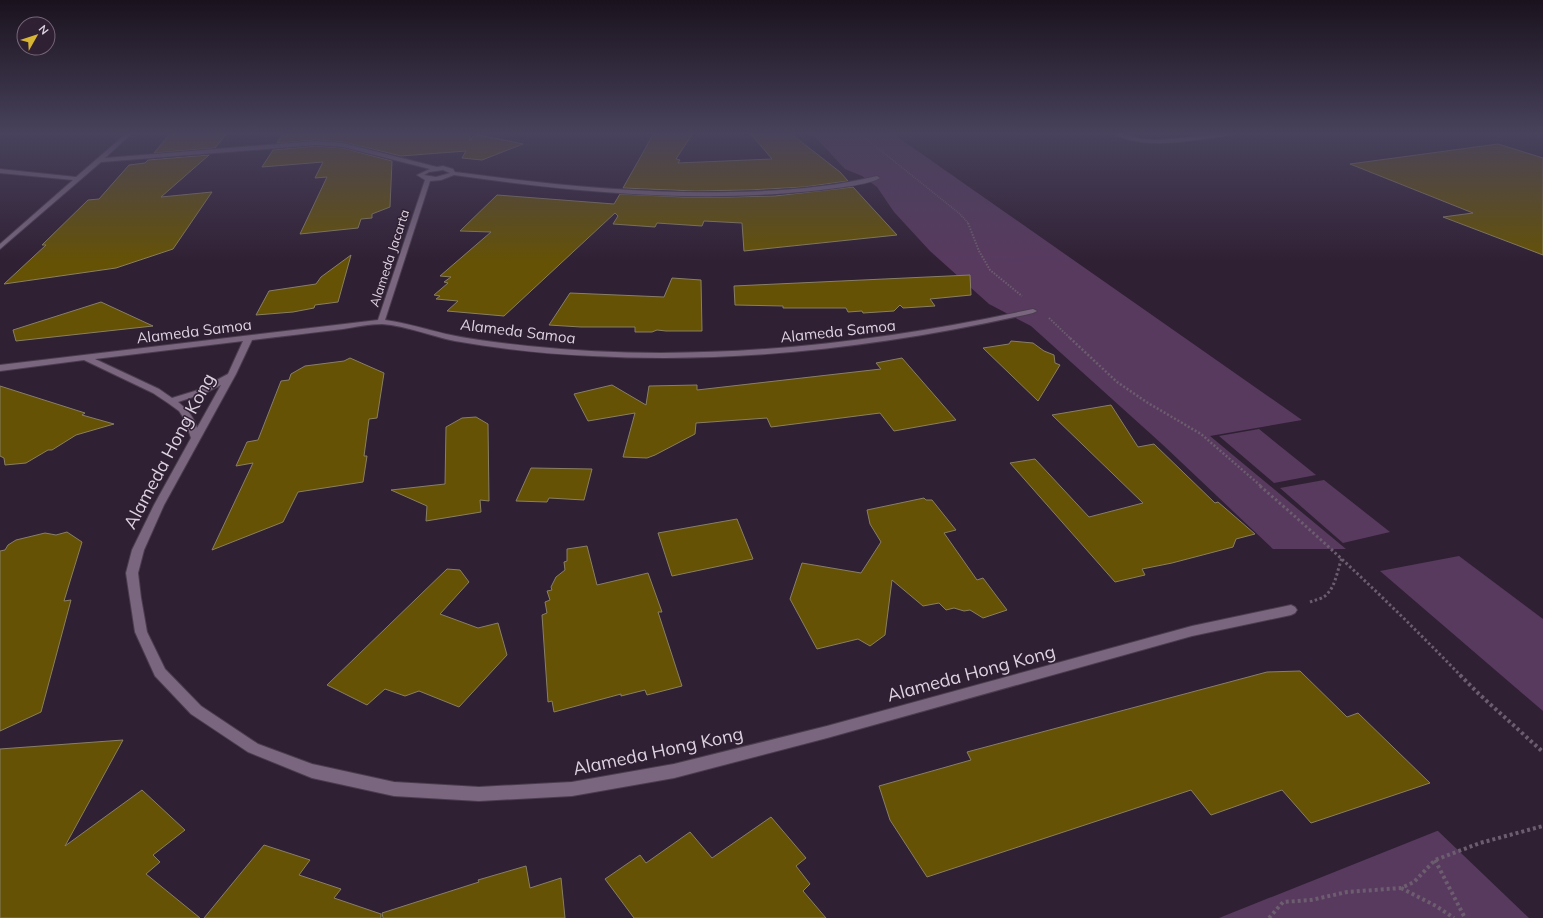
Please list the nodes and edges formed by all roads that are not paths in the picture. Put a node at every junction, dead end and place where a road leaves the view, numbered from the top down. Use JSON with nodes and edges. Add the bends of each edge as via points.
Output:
{"nodes":[{"id":1,"x":48,"y":176,"type":"edge"},
{"id":2,"x":82,"y":176,"type":"edge"},
{"id":3,"x":421,"y":176,"type":"edge"},
{"id":4,"x":448,"y":176,"type":"edge"},
{"id":5,"x":475,"y":176,"type":"edge"},
{"id":6,"x":877,"y":178,"type":"dead end"},
{"id":7,"x":79,"y":179,"type":"junction"},
{"id":8,"x":428,"y":179,"type":"junction"},
{"id":9,"x":0,"y":247,"type":"edge"},
{"id":10,"x":1033,"y":311,"type":"dead end"},
{"id":11,"x":381,"y":322,"type":"junction"},
{"id":12,"x":249,"y":338,"type":"junction"},
{"id":13,"x":86,"y":358,"type":"junction"},
{"id":14,"x":0,"y":368,"type":"edge"},
{"id":15,"x":232,"y":374,"type":"junction"},
{"id":16,"x":171,"y":401,"type":"junction"},
{"id":17,"x":196,"y":438,"type":"junction"},
{"id":18,"x":1291,"y":610,"type":"road end"}],
"edges":[{"from":1,"to":7,"type":"street"},
{"from":2,"to":7,"type":"street"},
{"from":3,"to":8,"type":"street","name":"Alameda Jacarta"},
{"from":4,"to":8,"type":"street"},
{"from":5,"to":6,"type":"street","via":[[554,186],[666,194],[814,190]]},
{"from":7,"to":9,"type":"street"},
{"from":8,"to":11,"type":"street","name":"Alameda Jacarta"},
{"from":10,"to":11,"type":"street","name":"Alameda Samoa","via":[[945,330],[866,343],[792,351],[709,355],[592,354],[528,349],[476,342]]},
{"from":11,"to":12,"type":"street","name":"Alameda Samoa"},
{"from":12,"to":13,"type":"street","name":"Alameda Samoa"},
{"from":12,"to":15,"type":"street","name":"Alameda Hong Kong"},
{"from":13,"to":14,"type":"street","name":"Alameda Samoa"},
{"from":13,"to":16,"type":"street","via":[[156,391]]},
{"from":15,"to":16,"type":"street","name":"Alameda Hong Kong","via":[[209,389]]},
{"from":15,"to":17,"type":"street","name":"Alameda Hong Kong"},
{"from":16,"to":17,"type":"street","via":[[182,408],[190,420]]},
{"from":17,"to":18,"type":"street","name":"Alameda Hong Kong","via":[[159,505],[138,550],[132,573],[141,632],[160,672],[196,710],[253,748],[312,771],[394,789],[479,794],[572,789],[674,771],[834,730],[1192,631]]}]}
